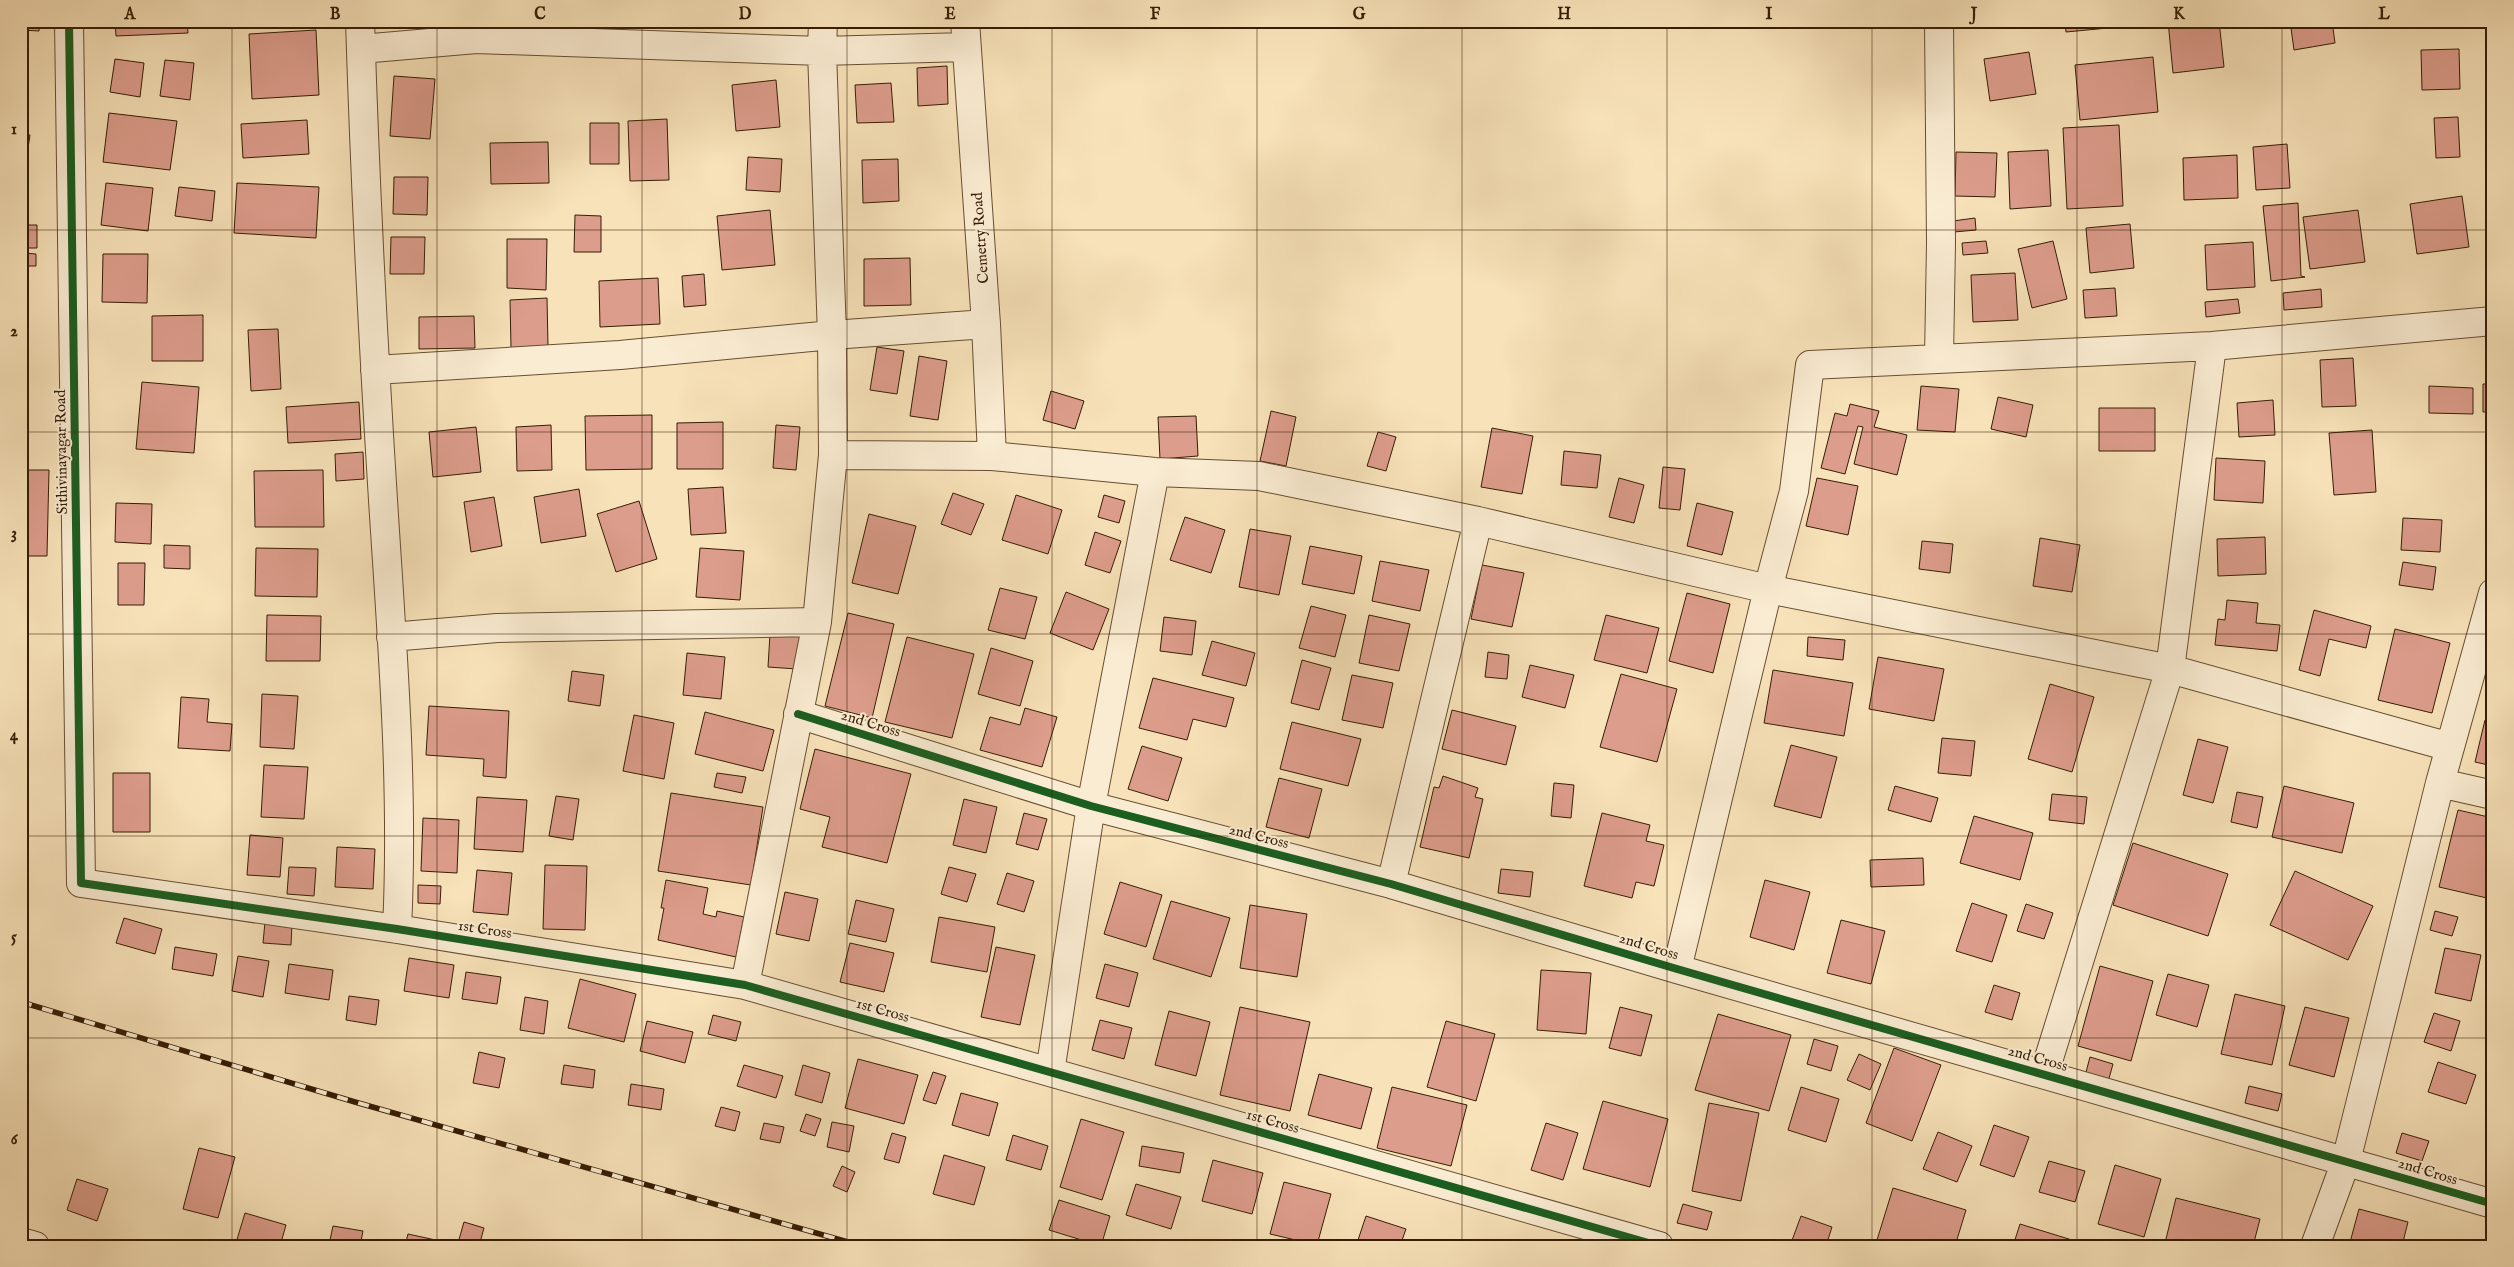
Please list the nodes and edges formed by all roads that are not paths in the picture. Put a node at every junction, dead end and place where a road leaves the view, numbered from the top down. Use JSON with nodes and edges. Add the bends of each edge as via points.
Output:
{"nodes":[{"id":1,"x":69,"y":21,"type":"edge"},
{"id":2,"x":360,"y":21,"type":"edge"},
{"id":3,"x":823,"y":21,"type":"edge"},
{"id":4,"x":1939,"y":21,"type":"edge"},
{"id":5,"x":965,"y":34,"type":"edge"},
{"id":6,"x":361,"y":49,"type":"junction"},
{"id":7,"x":822,"y":51,"type":"junction"},
{"id":8,"x":2493,"y":321,"type":"edge"},
{"id":9,"x":986,"y":324,"type":"junction"},
{"id":10,"x":832,"y":335,"type":"junction"},
{"id":11,"x":2212,"y":346,"type":"junction"},
{"id":12,"x":1939,"y":358,"type":"junction"},
{"id":13,"x":375,"y":370,"type":"junction"},
{"id":14,"x":833,"y":455,"type":"junction"},
{"id":15,"x":992,"y":456,"type":"junction"},
{"id":16,"x":1155,"y":472,"type":"junction"},
{"id":17,"x":1478,"y":521,"type":"junction"},
{"id":18,"x":1768,"y":589,"type":"junction"},
{"id":19,"x":2493,"y":593,"type":"edge"},
{"id":20,"x":817,"y":622,"type":"junction"},
{"id":21,"x":392,"y":637,"type":"junction"},
{"id":22,"x":2170,"y":669,"type":"junction"},
{"id":23,"x":798,"y":714,"type":"junction"},
{"id":24,"x":2450,"y":746,"type":"junction"},
{"id":25,"x":2440,"y":783,"type":"junction"},
{"id":26,"x":2493,"y":794,"type":"edge"},
{"id":27,"x":1091,"y":806,"type":"junction"},
{"id":28,"x":81,"y":883,"type":"joint"},
{"id":29,"x":1391,"y":884,"type":"junction"},
{"id":30,"x":397,"y":929,"type":"junction"},
{"id":31,"x":1677,"y":969,"type":"junction"},
{"id":32,"x":745,"y":985,"type":"junction"},
{"id":33,"x":1050,"y":1072,"type":"junction"},
{"id":34,"x":2044,"y":1074,"type":"junction"},
{"id":35,"x":2346,"y":1160,"type":"junction"},
{"id":36,"x":2493,"y":1204,"type":"edge"},
{"id":37,"x":21,"y":1242,"type":"edge"},
{"id":38,"x":35,"y":1246,"type":"edge"},
{"id":39,"x":1659,"y":1246,"type":"edge"},
{"id":40,"x":2315,"y":1246,"type":"edge"}],
"edges":[{"from":1,"to":28,"type":"street","name":"Sithivinayagar Road"},
{"from":2,"to":6,"type":"street"},
{"from":3,"to":7,"type":"street"},
{"from":4,"to":12,"type":"street"},
{"from":5,"to":7,"type":"street"},
{"from":5,"to":9,"type":"street","name":"Cemetry Road"},
{"from":6,"to":7,"type":"street","via":[[476,39]]},
{"from":6,"to":13,"type":"street"},
{"from":7,"to":10,"type":"street"},
{"from":8,"to":11,"type":"street"},
{"from":9,"to":10,"type":"street"},
{"from":9,"to":15,"type":"street","name":"Cemetry Road"},
{"from":10,"to":13,"type":"street","via":[[620,355]]},
{"from":10,"to":14,"type":"street"},
{"from":11,"to":12,"type":"street"},
{"from":11,"to":22,"type":"street"},
{"from":12,"to":18,"type":"street","via":[[1810,365],[1794,491]]},
{"from":13,"to":21,"type":"street"},
{"from":14,"to":15,"type":"street"},
{"from":14,"to":20,"type":"street"},
{"from":15,"to":16,"type":"street"},
{"from":16,"to":17,"type":"street","via":[[1259,476]]},
{"from":16,"to":27,"type":"street"},
{"from":17,"to":18,"type":"street"},
{"from":17,"to":29,"type":"street"},
{"from":18,"to":22,"type":"street"},
{"from":18,"to":31,"type":"street"},
{"from":19,"to":24,"type":"street"},
{"from":20,"to":21,"type":"street","via":[[497,628]]},
{"from":20,"to":23,"type":"street"},
{"from":21,"to":30,"type":"street","via":[[400,866]]},
{"from":22,"to":24,"type":"street"},
{"from":22,"to":34,"type":"street"},
{"from":23,"to":27,"type":"street","name":"2nd Cross"},
{"from":23,"to":32,"type":"street"},
{"from":24,"to":25,"type":"street"},
{"from":25,"to":26,"type":"street"},
{"from":25,"to":35,"type":"street"},
{"from":27,"to":29,"type":"street","name":"2nd Cross"},
{"from":27,"to":33,"type":"street"},
{"from":28,"to":30,"type":"street","name":"1st Cross"},
{"from":29,"to":31,"type":"street","name":"2nd Cross"},
{"from":30,"to":32,"type":"street","name":"1st Cross"},
{"from":31,"to":34,"type":"street","name":"2nd Cross"},
{"from":32,"to":33,"type":"street","name":"1st Cross"},
{"from":33,"to":39,"type":"street","name":"1st Cross"},
{"from":34,"to":35,"type":"street","name":"2nd Cross"},
{"from":35,"to":36,"type":"street","name":"2nd Cross"},
{"from":35,"to":40,"type":"street"},
{"from":37,"to":38,"type":"street"}]}
